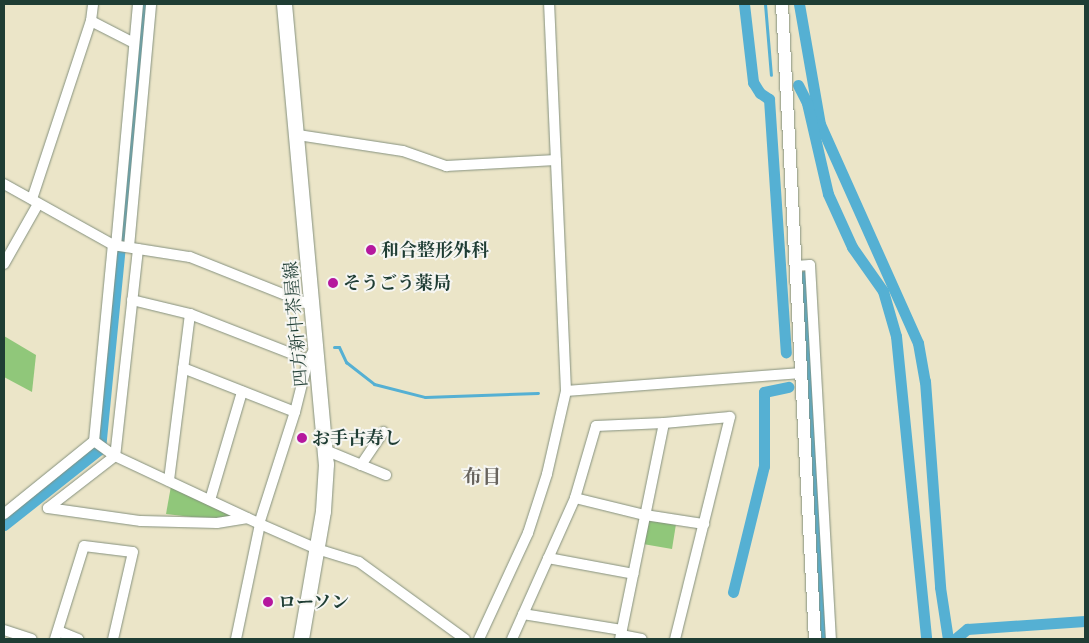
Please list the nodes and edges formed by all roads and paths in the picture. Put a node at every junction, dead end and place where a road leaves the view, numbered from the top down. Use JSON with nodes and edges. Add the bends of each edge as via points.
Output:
{"nodes":[{"id":1,"x":93,"y":4,"type":"edge"},
{"id":2,"x":138,"y":4,"type":"edge"},
{"id":3,"x":152,"y":4,"type":"edge"},
{"id":4,"x":284,"y":4,"type":"edge"},
{"id":5,"x":549,"y":4,"type":"edge"},
{"id":6,"x":782,"y":4,"type":"edge"},
{"id":7,"x":91,"y":21,"type":"junction"},
{"id":8,"x":134,"y":43,"type":"junction"},
{"id":9,"x":298,"y":134,"type":"junction"},
{"id":10,"x":556,"y":160,"type":"junction"},
{"id":11,"x":4,"y":184,"type":"edge"},
{"id":12,"x":35,"y":202,"type":"junction"},
{"id":13,"x":123,"y":246,"type":"junction"},
{"id":14,"x":4,"y":264,"type":"edge"},
{"id":15,"x":795,"y":266,"type":"junction"},
{"id":16,"x":132,"y":300,"type":"junction"},
{"id":17,"x":313,"y":306,"type":"junction"},
{"id":18,"x":190,"y":314,"type":"junction"},
{"id":19,"x":317,"y":346,"type":"junction"},
{"id":20,"x":308,"y":360,"type":"junction"},
{"id":21,"x":183,"y":368,"type":"junction"},
{"id":22,"x":801,"y":373,"type":"junction"},
{"id":23,"x":566,"y":391,"type":"junction"},
{"id":24,"x":242,"y":392,"type":"junction"},
{"id":25,"x":295,"y":412,"type":"junction"},
{"id":26,"x":664,"y":423,"type":"junction"},
{"id":27,"x":383,"y":432,"type":"dead end"},
{"id":28,"x":99,"y":444,"type":"junction"},
{"id":29,"x":325,"y":450,"type":"junction"},
{"id":30,"x":115,"y":456,"type":"junction"},
{"id":31,"x":361,"y":465,"type":"junction"},
{"id":32,"x":386,"y":475,"type":"dead end"},
{"id":33,"x":169,"y":481,"type":"junction"},
{"id":34,"x":574,"y":498,"type":"junction"},
{"id":35,"x":210,"y":500,"type":"junction"},
{"id":36,"x":4,"y":514,"type":"edge"},
{"id":37,"x":645,"y":515,"type":"junction"},
{"id":38,"x":248,"y":518,"type":"junction"},
{"id":39,"x":259,"y":524,"type":"junction"},
{"id":40,"x":704,"y":524,"type":"junction"},
{"id":41,"x":318,"y":549,"type":"junction"},
{"id":42,"x":548,"y":558,"type":"junction"},
{"id":43,"x":634,"y":574,"type":"junction"},
{"id":44,"x":523,"y":614,"type":"junction"},
{"id":45,"x":4,"y":630,"type":"edge"},
{"id":46,"x":57,"y":635,"type":"edge"},
{"id":47,"x":621,"y":635,"type":"edge"},
{"id":48,"x":32,"y":639,"type":"edge"},
{"id":49,"x":78,"y":639,"type":"edge"},
{"id":50,"x":113,"y":639,"type":"edge"},
{"id":51,"x":236,"y":639,"type":"edge"},
{"id":52,"x":301,"y":639,"type":"edge"},
{"id":53,"x":465,"y":639,"type":"edge"},
{"id":54,"x":479,"y":639,"type":"edge"},
{"id":55,"x":512,"y":639,"type":"edge"},
{"id":56,"x":642,"y":639,"type":"edge"},
{"id":57,"x":675,"y":639,"type":"edge"},
{"id":58,"x":815,"y":639,"type":"edge"},
{"id":59,"x":831,"y":639,"type":"edge"}],
"edges":[{"from":1,"to":7,"type":"street"},
{"from":2,"to":8,"type":"street"},
{"from":3,"to":13,"type":"street"},
{"from":4,"to":9,"type":"main road","name":"四方新中茶屋線"},
{"from":5,"to":10,"type":"street"},
{"from":6,"to":15,"type":"street"},
{"from":7,"to":8,"type":"street"},
{"from":7,"to":12,"type":"street"},
{"from":8,"to":13,"type":"street"},
{"from":9,"to":10,"type":"street","via":[[403,151],[446,166]]},
{"from":9,"to":17,"type":"main road","name":"四方新中茶屋線"},
{"from":10,"to":23,"type":"street"},
{"from":11,"to":12,"type":"street"},
{"from":12,"to":13,"type":"street"},
{"from":12,"to":14,"type":"street"},
{"from":13,"to":16,"type":"street"},
{"from":13,"to":17,"type":"street","via":[[190,257]]},
{"from":13,"to":28,"type":"street"},
{"from":15,"to":22,"type":"street"},
{"from":15,"to":59,"type":"street","via":[[810,265]]},
{"from":16,"to":18,"type":"street"},
{"from":16,"to":30,"type":"street"},
{"from":17,"to":19,"type":"main road","name":"四方新中茶屋線"},
{"from":18,"to":20,"type":"street"},
{"from":18,"to":21,"type":"street"},
{"from":19,"to":20,"type":"street"},
{"from":19,"to":29,"type":"main road","name":"四方新中茶屋線"},
{"from":20,"to":25,"type":"street"},
{"from":21,"to":24,"type":"street"},
{"from":21,"to":33,"type":"street"},
{"from":22,"to":23,"type":"street"},
{"from":22,"to":58,"type":"street"},
{"from":23,"to":54,"type":"street","via":[[547,474],[528,532]]},
{"from":24,"to":25,"type":"street"},
{"from":24,"to":35,"type":"street"},
{"from":25,"to":39,"type":"street"},
{"from":26,"to":34,"type":"street","via":[[596,426]]},
{"from":26,"to":37,"type":"street"},
{"from":26,"to":40,"type":"street","via":[[730,418]]},
{"from":27,"to":31,"type":"street"},
{"from":28,"to":30,"type":"street"},
{"from":28,"to":36,"type":"street"},
{"from":29,"to":31,"type":"street"},
{"from":29,"to":41,"type":"main road","name":"四方新中茶屋線"},
{"from":30,"to":33,"type":"street"},
{"from":30,"to":38,"type":"street","via":[[48,508],[141,521],[217,523]]},
{"from":31,"to":32,"type":"street"},
{"from":33,"to":35,"type":"street"},
{"from":34,"to":37,"type":"street"},
{"from":34,"to":42,"type":"street"},
{"from":35,"to":38,"type":"street"},
{"from":37,"to":40,"type":"street"},
{"from":37,"to":43,"type":"street"},
{"from":38,"to":39,"type":"street"},
{"from":39,"to":41,"type":"street"},
{"from":39,"to":51,"type":"street"},
{"from":40,"to":57,"type":"street"},
{"from":41,"to":52,"type":"main road","name":"四方新中茶屋線"},
{"from":41,"to":53,"type":"street","via":[[359,562],[377,573]]},
{"from":42,"to":43,"type":"street"},
{"from":42,"to":44,"type":"street"},
{"from":43,"to":47,"type":"street"},
{"from":44,"to":47,"type":"street"},
{"from":44,"to":55,"type":"street"},
{"from":45,"to":48,"type":"street"},
{"from":46,"to":49,"type":"street"},
{"from":46,"to":50,"type":"street","via":[[84,546],[133,552]]},
{"from":47,"to":56,"type":"street"}]}
